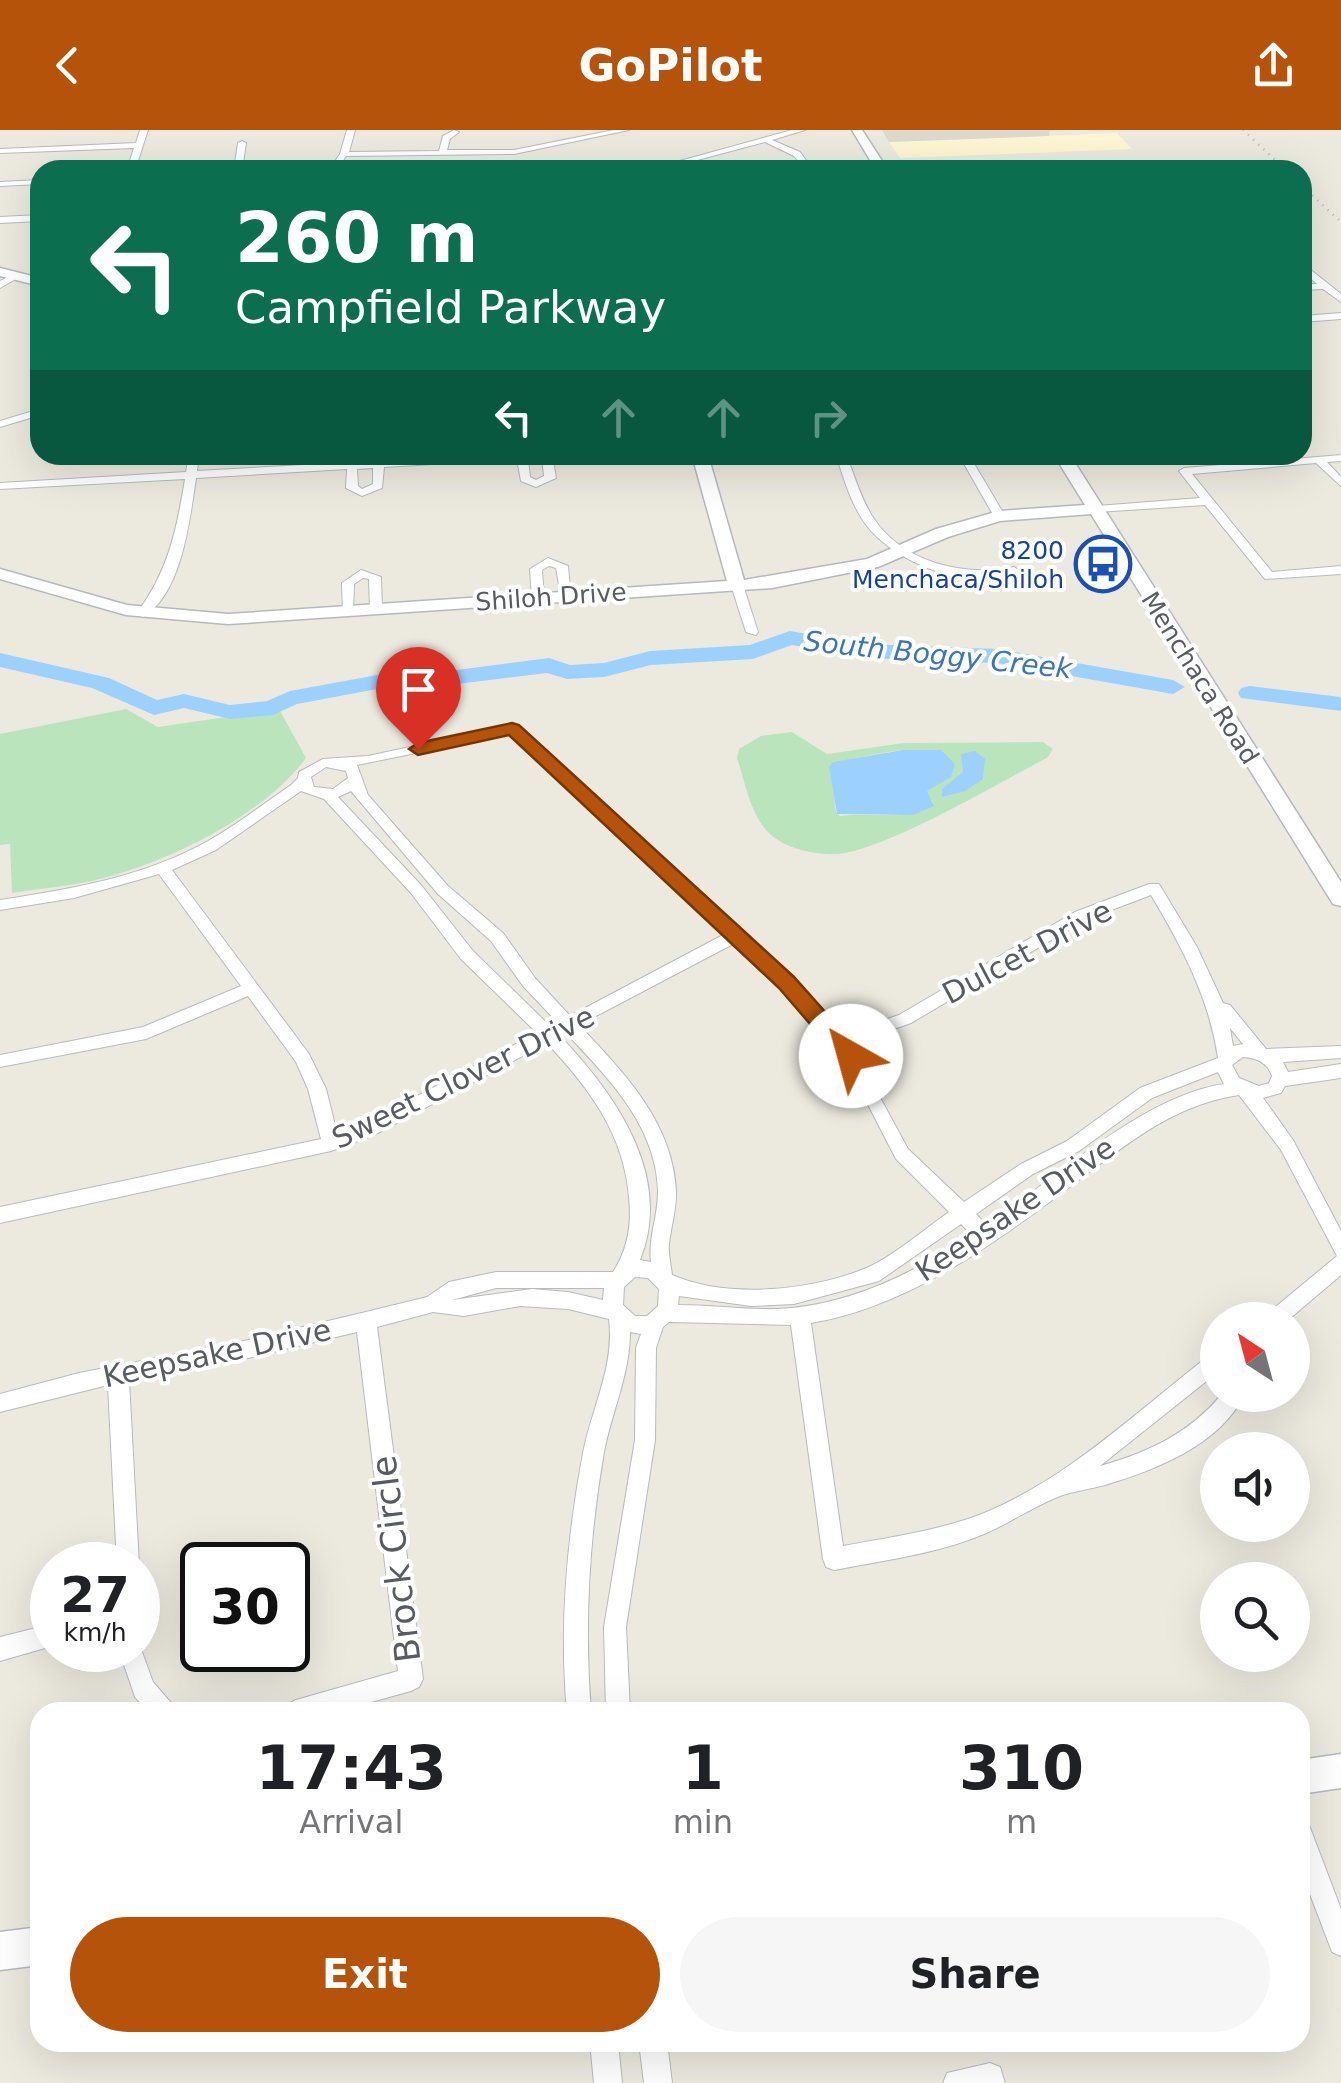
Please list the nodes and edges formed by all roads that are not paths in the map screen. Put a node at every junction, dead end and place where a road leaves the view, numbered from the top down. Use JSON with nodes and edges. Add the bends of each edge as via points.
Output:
{"nodes":[{"id":1,"x":144,"y":130,"type":"edge"},
{"id":2,"x":352,"y":130,"type":"edge"},
{"id":3,"x":580,"y":130,"type":"edge"},
{"id":4,"x":625,"y":130,"type":"edge"},
{"id":5,"x":801,"y":130,"type":"edge"},
{"id":6,"x":857,"y":130,"type":"edge"},
{"id":7,"x":455,"y":132,"type":"edge"},
{"id":8,"x":593,"y":137,"type":"junction"},
{"id":9,"x":764,"y":139,"type":"junction"},
{"id":10,"x":242,"y":143,"type":"dead end"},
{"id":11,"x":140,"y":145,"type":"junction"},
{"id":12,"x":0,"y":151,"type":"edge"},
{"id":13,"x":344,"y":154,"type":"junction"},
{"id":14,"x":442,"y":154,"type":"junction"},
{"id":15,"x":134,"y":160,"type":"edge"},
{"id":16,"x":239,"y":160,"type":"edge"},
{"id":17,"x":340,"y":160,"type":"edge"},
{"id":18,"x":687,"y":160,"type":"edge"},
{"id":19,"x":802,"y":160,"type":"edge"},
{"id":20,"x":876,"y":160,"type":"edge"},
{"id":21,"x":30,"y":182,"type":"edge"},
{"id":22,"x":0,"y":184,"type":"edge"},
{"id":23,"x":30,"y":218,"type":"edge"},
{"id":24,"x":0,"y":220,"type":"edge"},
{"id":25,"x":0,"y":272,"type":"edge"},
{"id":26,"x":1312,"y":275,"type":"edge"},
{"id":27,"x":17,"y":276,"type":"junction"},
{"id":28,"x":30,"y":279,"type":"edge"},
{"id":29,"x":0,"y":285,"type":"edge"},
{"id":30,"x":1325,"y":286,"type":"junction"},
{"id":31,"x":1312,"y":287,"type":"edge"},
{"id":32,"x":1341,"y":298,"type":"edge"},
{"id":33,"x":1341,"y":316,"type":"edge"},
{"id":34,"x":1312,"y":318,"type":"edge"},
{"id":35,"x":30,"y":417,"type":"edge"},
{"id":36,"x":0,"y":424,"type":"edge"},
{"id":37,"x":1341,"y":458,"type":"edge"},
{"id":38,"x":1319,"y":460,"type":"junction"},
{"id":39,"x":1312,"y":461,"type":"edge"},
{"id":40,"x":192,"y":465,"type":"edge"},
{"id":41,"x":366,"y":465,"type":"edge"},
{"id":42,"x":379,"y":465,"type":"edge"},
{"id":43,"x":524,"y":465,"type":"edge"},
{"id":44,"x":548,"y":465,"type":"edge"},
{"id":45,"x":703,"y":465,"type":"edge"},
{"id":46,"x":845,"y":465,"type":"edge"},
{"id":47,"x":970,"y":465,"type":"edge"},
{"id":48,"x":1068,"y":465,"type":"edge"},
{"id":49,"x":1258,"y":465,"type":"edge"},
{"id":50,"x":352,"y":466,"type":"junction"},
{"id":51,"x":191,"y":475,"type":"junction"},
{"id":52,"x":1341,"y":483,"type":"edge"},
{"id":53,"x":0,"y":486,"type":"edge"},
{"id":54,"x":1210,"y":501,"type":"junction"},
{"id":55,"x":1097,"y":509,"type":"junction"},
{"id":56,"x":1000,"y":516,"type":"junction"},
{"id":57,"x":904,"y":550,"type":"junction"},
{"id":58,"x":1341,"y":570,"type":"edge"},
{"id":59,"x":1014,"y":572,"type":"dead end"},
{"id":60,"x":0,"y":574,"type":"edge"},
{"id":61,"x":737,"y":586,"type":"junction"},
{"id":62,"x":567,"y":596,"type":"junction"},
{"id":63,"x":538,"y":598,"type":"junction"},
{"id":64,"x":376,"y":609,"type":"junction"},
{"id":65,"x":347,"y":611,"type":"junction"},
{"id":66,"x":144,"y":613,"type":"junction"},
{"id":67,"x":752,"y":632,"type":"dead end"},
{"id":68,"x":402,"y":753,"type":"junction"},
{"id":69,"x":340,"y":762,"type":"junction"},
{"id":70,"x":355,"y":778,"type":"junction"},
{"id":71,"x":303,"y":781,"type":"junction"},
{"id":72,"x":326,"y":794,"type":"junction"},
{"id":73,"x":265,"y":813,"type":"junction"},
{"id":74,"x":164,"y":870,"type":"junction"},
{"id":75,"x":1341,"y":899,"type":"edge"},
{"id":76,"x":0,"y":905,"type":"edge"},
{"id":77,"x":734,"y":936,"type":"junction"},
{"id":78,"x":250,"y":989,"type":"junction"},
{"id":79,"x":1213,"y":998,"type":"junction"},
{"id":80,"x":570,"y":1026,"type":"junction"},
{"id":81,"x":550,"y":1036,"type":"junction"},
{"id":82,"x":842,"y":1042,"type":"junction"},
{"id":83,"x":1341,"y":1052,"type":"edge"},
{"id":84,"x":1263,"y":1055,"type":"junction"},
{"id":85,"x":0,"y":1060,"type":"edge"},
{"id":86,"x":1225,"y":1060,"type":"junction"},
{"id":87,"x":1341,"y":1071,"type":"edge"},
{"id":88,"x":1279,"y":1082,"type":"junction"},
{"id":89,"x":1243,"y":1089,"type":"junction"},
{"id":90,"x":331,"y":1144,"type":"junction"},
{"id":91,"x":1288,"y":1146,"type":"junction"},
{"id":92,"x":961,"y":1213,"type":"junction"},
{"id":93,"x":0,"y":1215,"type":"edge"},
{"id":94,"x":985,"y":1235,"type":"junction"},
{"id":95,"x":1341,"y":1250,"type":"edge"},
{"id":96,"x":1341,"y":1263,"type":"edge"},
{"id":97,"x":620,"y":1278,"type":"junction"},
{"id":98,"x":664,"y":1280,"type":"junction"},
{"id":99,"x":1295,"y":1302,"type":"edge"},
{"id":100,"x":434,"y":1304,"type":"junction"},
{"id":101,"x":617,"y":1314,"type":"junction"},
{"id":102,"x":660,"y":1317,"type":"junction"},
{"id":103,"x":800,"y":1317,"type":"junction"},
{"id":104,"x":366,"y":1321,"type":"junction"},
{"id":105,"x":1200,"y":1374,"type":"edge"},
{"id":106,"x":118,"y":1375,"type":"junction"},
{"id":107,"x":0,"y":1403,"type":"edge"},
{"id":108,"x":1214,"y":1412,"type":"edge"},
{"id":109,"x":1056,"y":1487,"type":"junction"},
{"id":110,"x":127,"y":1542,"type":"edge"},
{"id":111,"x":30,"y":1641,"type":"edge"},
{"id":112,"x":0,"y":1649,"type":"edge"},
{"id":113,"x":138,"y":1672,"type":"edge"},
{"id":114,"x":155,"y":1702,"type":"edge"},
{"id":115,"x":331,"y":1702,"type":"edge"},
{"id":116,"x":579,"y":1702,"type":"edge"},
{"id":117,"x":618,"y":1702,"type":"edge"},
{"id":118,"x":1341,"y":1771,"type":"edge"},
{"id":119,"x":1310,"y":1776,"type":"edge"},
{"id":120,"x":1310,"y":1861,"type":"edge"},
{"id":121,"x":1341,"y":1943,"type":"edge"},
{"id":122,"x":30,"y":1947,"type":"edge"},
{"id":123,"x":0,"y":1951,"type":"edge"},
{"id":124,"x":605,"y":2052,"type":"edge"},
{"id":125,"x":654,"y":2052,"type":"edge"},
{"id":126,"x":608,"y":2083,"type":"edge"},
{"id":127,"x":658,"y":2083,"type":"edge"},
{"id":128,"x":957,"y":2083,"type":"edge"},
{"id":129,"x":991,"y":2083,"type":"edge"}],
"edges":[{"from":1,"to":11,"type":"street"},
{"from":2,"to":13,"type":"street"},
{"from":3,"to":8,"type":"street"},
{"from":4,"to":8,"type":"street"},
{"from":5,"to":9,"type":"street"},
{"from":6,"to":20,"type":"street"},
{"from":7,"to":14,"type":"street"},
{"from":8,"to":14,"type":"street","via":[[514,152]]},
{"from":9,"to":18,"type":"street"},
{"from":9,"to":19,"type":"street"},
{"from":10,"to":16,"type":"street"},
{"from":11,"to":12,"type":"street"},
{"from":11,"to":15,"type":"street"},
{"from":13,"to":14,"type":"street"},
{"from":13,"to":17,"type":"street"},
{"from":21,"to":22,"type":"street"},
{"from":23,"to":24,"type":"street"},
{"from":25,"to":27,"type":"street"},
{"from":26,"to":30,"type":"street"},
{"from":27,"to":28,"type":"street"},
{"from":27,"to":29,"type":"street"},
{"from":30,"to":31,"type":"street"},
{"from":30,"to":32,"type":"street"},
{"from":33,"to":34,"type":"street"},
{"from":35,"to":36,"type":"street"},
{"from":37,"to":38,"type":"street"},
{"from":38,"to":39,"type":"street"},
{"from":38,"to":52,"type":"street"},
{"from":40,"to":51,"type":"street"},
{"from":41,"to":50,"type":"street"},
{"from":42,"to":50,"type":"street","via":[[378,486],[362,493],[352,488]]},
{"from":43,"to":44,"type":"street","via":[[526,479],[536,484],[550,478]]},
{"from":45,"to":61,"type":"street"},
{"from":46,"to":57,"type":"street","via":[[869,521]]},
{"from":47,"to":56,"type":"street"},
{"from":48,"to":55,"type":"street","name":"Menchaca Road"},
{"from":49,"to":54,"type":"street","via":[[1184,471]]},
{"from":50,"to":51,"type":"street"},
{"from":51,"to":53,"type":"street"},
{"from":51,"to":66,"type":"street","via":[[174,567]]},
{"from":54,"to":55,"type":"street"},
{"from":54,"to":58,"type":"street","via":[[1269,576]]},
{"from":55,"to":56,"type":"street","name":"Shiloh Drive"},
{"from":55,"to":75,"type":"street","name":"Menchaca Road"},
{"from":56,"to":57,"type":"street","name":"Shiloh Drive"},
{"from":57,"to":59,"type":"street","via":[[962,576]]},
{"from":57,"to":61,"type":"street","name":"Shiloh Drive","via":[[824,575]]},
{"from":60,"to":66,"type":"street","name":"Shiloh Drive"},
{"from":61,"to":62,"type":"street","name":"Shiloh Drive"},
{"from":61,"to":67,"type":"street"},
{"from":62,"to":63,"type":"street","name":"Shiloh Drive"},
{"from":62,"to":63,"type":"street","via":[[562,566],[548,562],[536,569]]},
{"from":63,"to":64,"type":"street","name":"Shiloh Drive"},
{"from":64,"to":65,"type":"street","name":"Shiloh Drive"},
{"from":64,"to":65,"type":"street","via":[[376,580],[362,574],[349,580]]},
{"from":65,"to":66,"type":"street","name":"Shiloh Drive","via":[[209,619]]},
{"from":68,"to":69,"type":"street"},
{"from":68,"to":70,"type":"street"},
{"from":68,"to":77,"type":"street","via":[[512,729]]},
{"from":69,"to":70,"type":"street"},
{"from":69,"to":71,"type":"street","via":[[315,766]]},
{"from":70,"to":72,"type":"street","via":[[348,788]]},
{"from":70,"to":80,"type":"street","via":[[361,797],[496,937]]},
{"from":71,"to":72,"type":"street","via":[[308,790]]},
{"from":71,"to":73,"type":"street"},
{"from":72,"to":73,"type":"street"},
{"from":72,"to":81,"type":"street","via":[[417,890],[458,945]]},
{"from":73,"to":74,"type":"street"},
{"from":74,"to":76,"type":"street","via":[[108,888]]},
{"from":74,"to":78,"type":"street"},
{"from":77,"to":80,"type":"street","name":"Sweet Clover Drive"},
{"from":77,"to":82,"type":"street"},
{"from":78,"to":85,"type":"street","via":[[146,1033]]},
{"from":78,"to":90,"type":"street","via":[[312,1074]]},
{"from":79,"to":82,"type":"street","name":"Dulcet Drive","via":[[1154,888],[1080,916],[906,1018]]},
{"from":79,"to":84,"type":"street","name":"Dulcet Drive"},
{"from":79,"to":86,"type":"street","name":"Dulcet Drive","via":[[1225,1032]]},
{"from":80,"to":81,"type":"street","name":"Sweet Clover Drive"},
{"from":80,"to":98,"type":"street","via":[[633,1097],[660,1149],[667,1192],[660,1249]]},
{"from":81,"to":90,"type":"street","name":"Sweet Clover Drive","via":[[383,1124]]},
{"from":81,"to":97,"type":"street","via":[[612,1110],[634,1156],[639,1226],[634,1256]]},
{"from":82,"to":92,"type":"street","via":[[902,1154]]},
{"from":83,"to":84,"type":"street"},
{"from":84,"to":86,"type":"street","via":[[1240,1050]]},
{"from":84,"to":88,"type":"street","via":[[1279,1069]]},
{"from":86,"to":89,"type":"street","via":[[1226,1076]]},
{"from":86,"to":92,"type":"street","name":"Keepsake Drive","via":[[1146,1093]]},
{"from":87,"to":88,"type":"street"},
{"from":88,"to":89,"type":"street","via":[[1268,1092]]},
{"from":88,"to":91,"type":"street"},
{"from":89,"to":91,"type":"street"},
{"from":89,"to":94,"type":"street","name":"Keepsake Drive","via":[[1215,1090],[1166,1110]]},
{"from":90,"to":93,"type":"street","name":"Sweet Clover Drive"},
{"from":91,"to":95,"type":"street"},
{"from":92,"to":94,"type":"street"},
{"from":92,"to":98,"type":"street","name":"Keepsake Drive","via":[[904,1256],[838,1287],[751,1298],[686,1290]]},
{"from":94,"to":103,"type":"street","name":"Keepsake Drive","via":[[880,1295]]},
{"from":96,"to":99,"type":"street"},
{"from":97,"to":98,"type":"street","via":[[639,1270]]},
{"from":97,"to":100,"type":"street","name":"Keepsake Drive","via":[[496,1280],[449,1290]]},
{"from":97,"to":101,"type":"street","via":[[610,1300]]},
{"from":98,"to":102,"type":"street","via":[[672,1298]]},
{"from":100,"to":101,"type":"street","name":"Keepsake Drive","via":[[446,1310],[499,1299],[562,1300]]},
{"from":100,"to":104,"type":"street","name":"Keepsake Drive"},
{"from":101,"to":102,"type":"street","via":[[636,1323]]},
{"from":101,"to":116,"type":"street","via":[[623,1341],[598,1428],[575,1619]]},
{"from":102,"to":103,"type":"street","name":"Keepsake Drive"},
{"from":102,"to":117,"type":"street","via":[[646,1348],[644,1440],[615,1627]]},
{"from":103,"to":109,"type":"street","via":[[834,1559],[936,1540]]},
{"from":104,"to":106,"type":"street","name":"Keepsake Drive"},
{"from":104,"to":115,"type":"street","name":"Brock Circle","via":[[412,1679]]},
{"from":105,"to":109,"type":"street"},
{"from":106,"to":107,"type":"street","name":"Keepsake Drive"},
{"from":106,"to":110,"type":"street"},
{"from":108,"to":109,"type":"street","via":[[1167,1452],[1130,1470]]},
{"from":111,"to":112,"type":"street"},
{"from":113,"to":114,"type":"street"},
{"from":118,"to":119,"type":"street"},
{"from":120,"to":121,"type":"street"},
{"from":122,"to":123,"type":"street"},
{"from":124,"to":126,"type":"street"},
{"from":125,"to":127,"type":"street"},
{"from":128,"to":129,"type":"street"}]}
